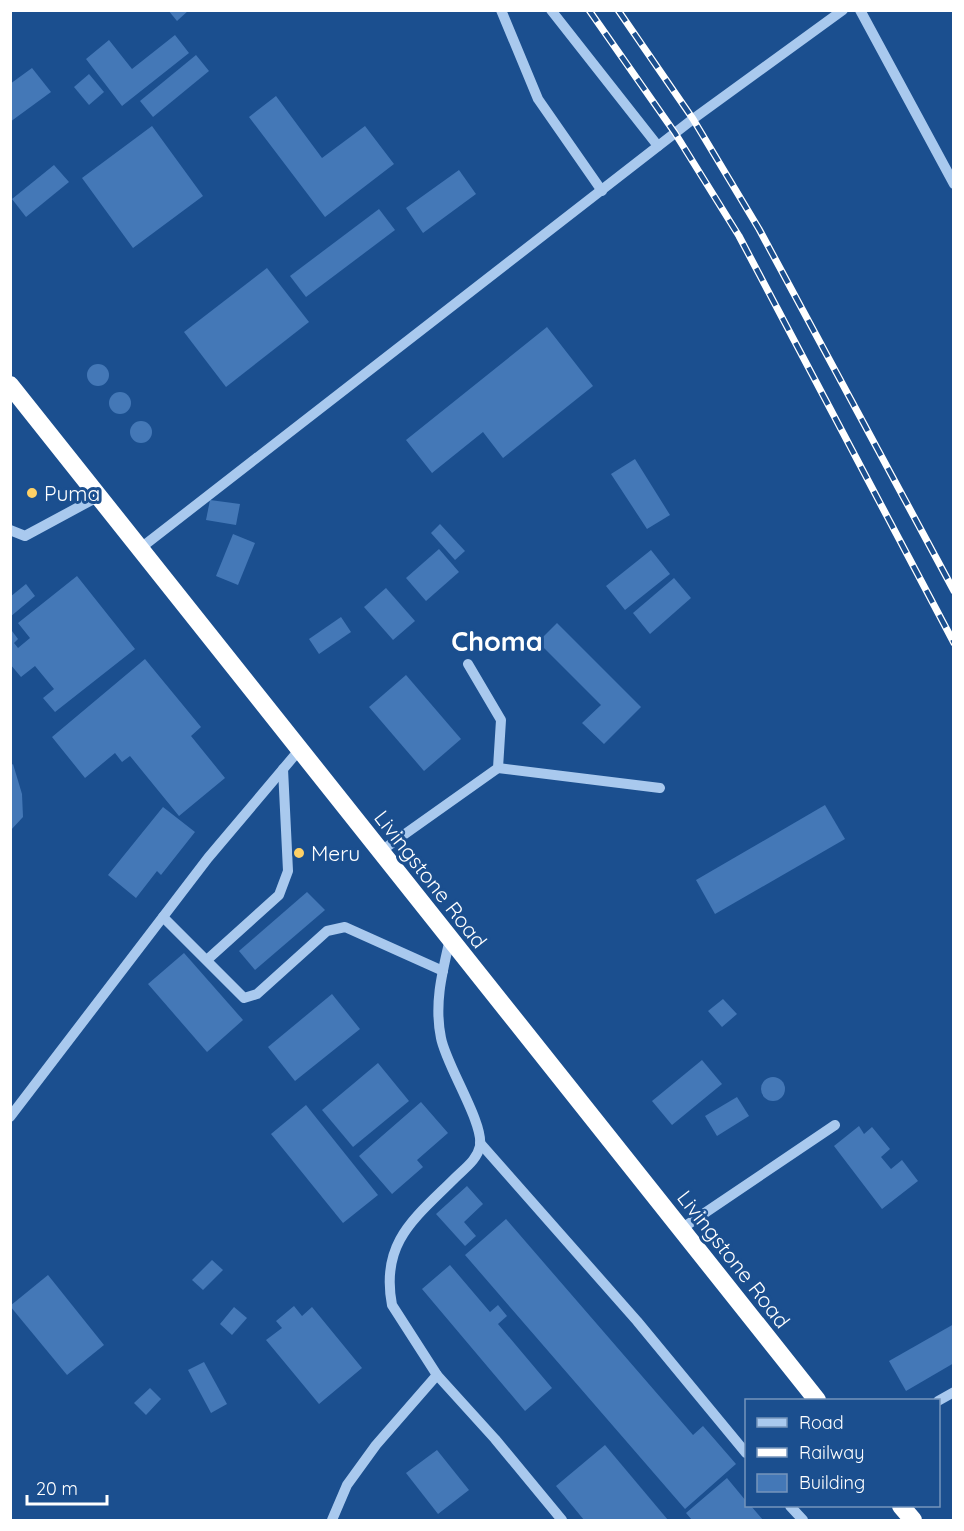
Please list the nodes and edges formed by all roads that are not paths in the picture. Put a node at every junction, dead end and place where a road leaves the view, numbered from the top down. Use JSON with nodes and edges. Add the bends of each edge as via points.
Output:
{"nodes":[{"id":1,"x":501,"y":10,"type":"edge"},
{"id":2,"x":551,"y":10,"type":"edge"},
{"id":3,"x":860,"y":10,"type":"edge"},
{"id":4,"x":835,"y":13,"type":"edge"},
{"id":5,"x":658,"y":146,"type":"junction"},
{"id":6,"x":954,"y":183,"type":"edge"},
{"id":7,"x":602,"y":191,"type":"junction"},
{"id":8,"x":10,"y":385,"type":"edge"},
{"id":9,"x":100,"y":495,"type":"junction"},
{"id":10,"x":10,"y":530,"type":"edge"},
{"id":11,"x":142,"y":548,"type":"junction"},
{"id":12,"x":468,"y":664,"type":"dead end"},
{"id":13,"x":300,"y":749,"type":"junction"},
{"id":14,"x":498,"y":768,"type":"junction"},
{"id":15,"x":282,"y":769,"type":"junction"},
{"id":16,"x":660,"y":788,"type":"dead end"},
{"id":17,"x":381,"y":851,"type":"junction"},
{"id":18,"x":163,"y":917,"type":"junction"},
{"id":19,"x":450,"y":939,"type":"junction"},
{"id":20,"x":208,"y":959,"type":"junction"},
{"id":21,"x":443,"y":971,"type":"junction"},
{"id":22,"x":10,"y":1117,"type":"edge"},
{"id":23,"x":835,"y":1125,"type":"dead end"},
{"id":24,"x":480,"y":1143,"type":"junction"},
{"id":25,"x":681,"y":1229,"type":"junction"},
{"id":26,"x":437,"y":1375,"type":"junction"},
{"id":27,"x":954,"y":1392,"type":"edge"},
{"id":28,"x":815,"y":1399,"type":"edge"},
{"id":29,"x":940,"y":1400,"type":"edge"},
{"id":30,"x":745,"y":1451,"type":"edge"},
{"id":31,"x":791,"y":1507,"type":"edge"},
{"id":32,"x":902,"y":1507,"type":"edge"},
{"id":33,"x":332,"y":1521,"type":"edge"},
{"id":34,"x":562,"y":1521,"type":"edge"},
{"id":35,"x":803,"y":1521,"type":"edge"},
{"id":36,"x":913,"y":1521,"type":"edge"}],
"edges":[{"from":1,"to":7,"type":"street","via":[[538,99]]},
{"from":2,"to":5,"type":"street"},
{"from":3,"to":6,"type":"street"},
{"from":4,"to":5,"type":"street"},
{"from":5,"to":7,"type":"street"},
{"from":7,"to":11,"type":"street"},
{"from":8,"to":9,"type":"highway","name":"Livingstone Road"},
{"from":9,"to":10,"type":"street","via":[[25,536]]},
{"from":9,"to":11,"type":"highway","name":"Livingstone Road"},
{"from":11,"to":13,"type":"highway","name":"Livingstone Road"},
{"from":12,"to":14,"type":"street","via":[[501,720]]},
{"from":13,"to":15,"type":"street"},
{"from":13,"to":17,"type":"highway","name":"Livingstone Road"},
{"from":14,"to":16,"type":"street"},
{"from":14,"to":17,"type":"street"},
{"from":15,"to":18,"type":"street"},
{"from":15,"to":20,"type":"street","via":[[288,871],[284,884],[279,895]]},
{"from":17,"to":19,"type":"highway","name":"Livingstone Road"},
{"from":18,"to":20,"type":"street"},
{"from":18,"to":22,"type":"street"},
{"from":19,"to":21,"type":"street"},
{"from":19,"to":25,"type":"highway","name":"Livingstone Road"},
{"from":20,"to":21,"type":"street","via":[[244,998],[251,997],[327,931],[345,927]]},
{"from":21,"to":24,"type":"street","via":[[437,1005],[441,1039],[474,1118]]},
{"from":23,"to":25,"type":"street"},
{"from":24,"to":26,"type":"street","via":[[474,1159],[407,1226],[388,1268],[392,1305]]},
{"from":24,"to":30,"type":"street"},
{"from":25,"to":28,"type":"highway","name":"Livingstone Road"},
{"from":26,"to":33,"type":"street","via":[[376,1445],[353,1477]]},
{"from":26,"to":34,"type":"street"},
{"from":27,"to":29,"type":"street"},
{"from":31,"to":35,"type":"street"},
{"from":32,"to":36,"type":"highway"}]}
